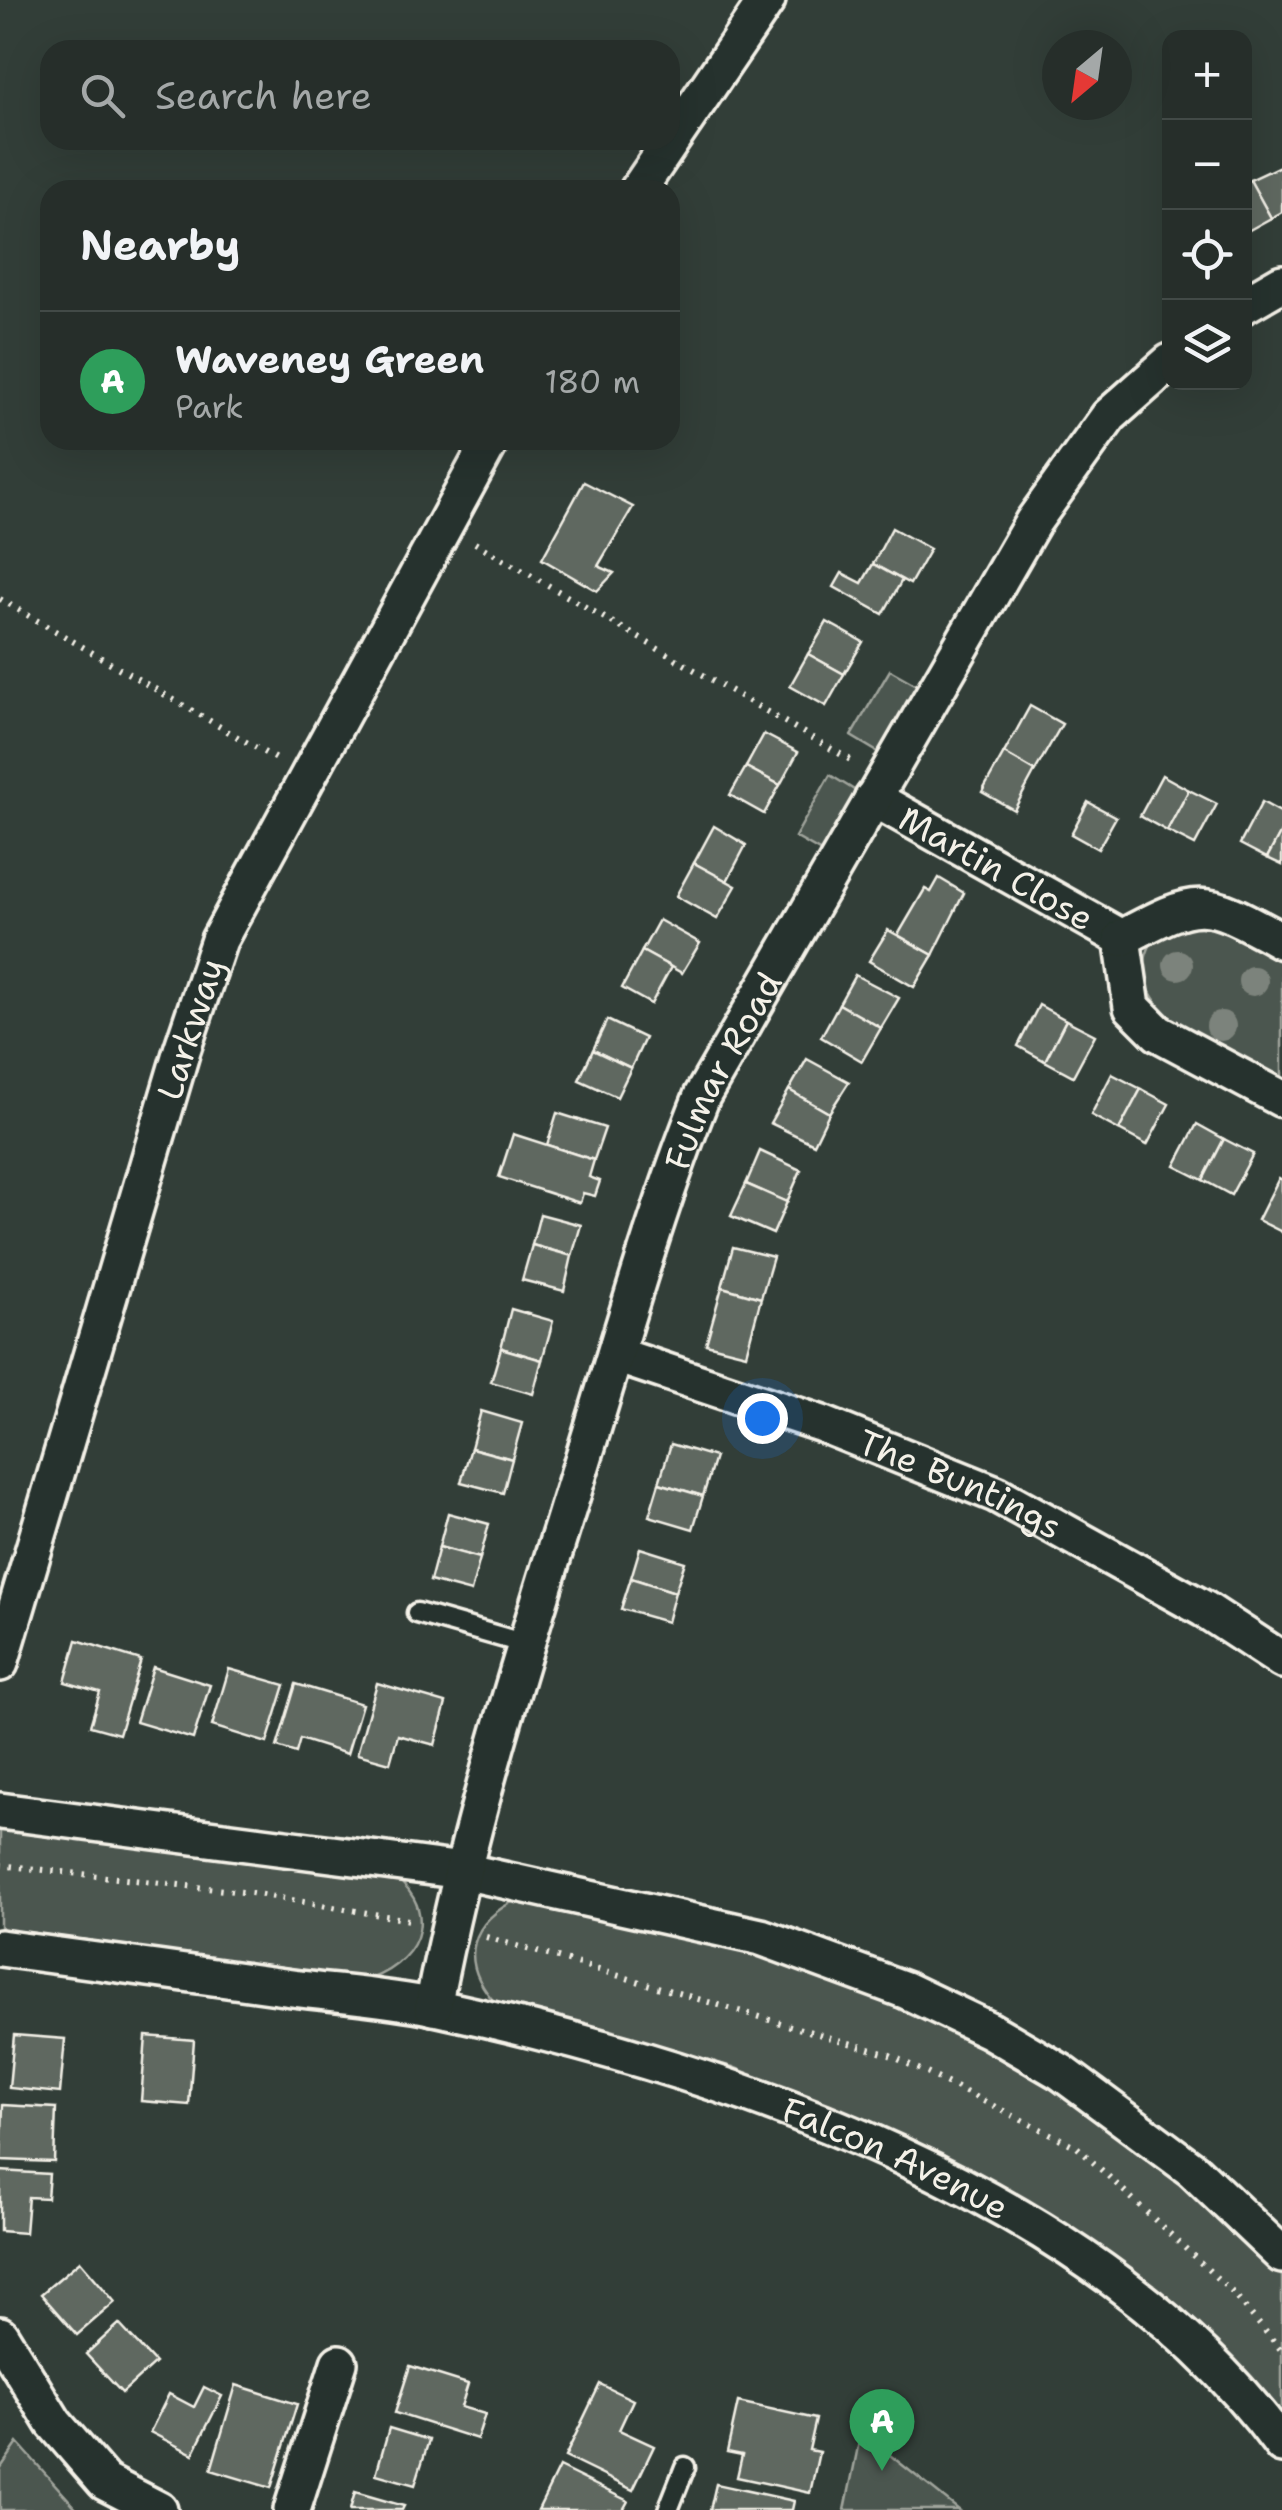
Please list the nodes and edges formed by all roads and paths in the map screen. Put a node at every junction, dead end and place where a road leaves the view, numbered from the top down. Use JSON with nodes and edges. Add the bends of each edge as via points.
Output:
{"nodes":[{"id":1,"x":767,"y":0,"type":"edge"},
{"id":2,"x":680,"y":128,"type":"edge"},
{"id":3,"x":665,"y":150,"type":"edge"},
{"id":4,"x":645,"y":180,"type":"edge"},
{"id":5,"x":1282,"y":283,"type":"edge"},
{"id":6,"x":1252,"y":300,"type":"edge"},
{"id":7,"x":1162,"y":369,"type":"edge"},
{"id":8,"x":485,"y":450,"type":"edge"},
{"id":9,"x":444,"y":524,"type":"junction"},
{"id":10,"x":0,"y":600,"type":"edge"},
{"id":11,"x":306,"y":776,"type":"junction"},
{"id":12,"x":878,"y":789,"type":"junction"},
{"id":13,"x":1122,"y":938,"type":"junction"},
{"id":14,"x":1282,"y":941,"type":"edge"},
{"id":15,"x":1282,"y":1099,"type":"edge"},
{"id":16,"x":616,"y":1355,"type":"junction"},
{"id":17,"x":417,"y":1613,"type":"dead end"},
{"id":18,"x":526,"y":1644,"type":"junction"},
{"id":19,"x":1282,"y":1660,"type":"edge"},
{"id":20,"x":0,"y":1663,"type":"edge"},
{"id":21,"x":0,"y":1811,"type":"edge"},
{"id":22,"x":463,"y":1872,"type":"junction"},
{"id":23,"x":0,"y":1948,"type":"edge"},
{"id":24,"x":432,"y":2007,"type":"junction"},
{"id":25,"x":1282,"y":2255,"type":"edge"},
{"id":26,"x":0,"y":2335,"type":"edge"},
{"id":27,"x":339,"y":2363,"type":"dead end"},
{"id":28,"x":1282,"y":2446,"type":"edge"},
{"id":29,"x":685,"y":2467,"type":"dead end"},
{"id":30,"x":159,"y":2510,"type":"edge"},
{"id":31,"x":292,"y":2510,"type":"edge"},
{"id":32,"x":668,"y":2510,"type":"edge"}],
"edges":[{"from":1,"to":2,"type":"street"},
{"from":3,"to":4,"type":"street"},
{"from":5,"to":6,"type":"street"},
{"from":7,"to":12,"type":"street","name":"Fulmar Road","via":[[1109,416],[1032,522]]},
{"from":8,"to":9,"type":"street","name":"Larkway"},
{"from":9,"to":11,"type":"street","name":"Larkway"},
{"from":9,"to":12,"type":"path"},
{"from":10,"to":11,"type":"path"},
{"from":11,"to":20,"type":"street","name":"Larkway","via":[[219,940]]},
{"from":12,"to":13,"type":"street","name":"Martin Close"},
{"from":12,"to":16,"type":"street","name":"Fulmar Road","via":[[702,1096],[668,1182]]},
{"from":13,"to":14,"type":"street","name":"Martin Close","via":[[1183,906],[1218,906]]},
{"from":13,"to":15,"type":"street","name":"Martin Close","via":[[1132,1007],[1158,1033]]},
{"from":16,"to":18,"type":"street","name":"Fulmar Road"},
{"from":16,"to":19,"type":"street","name":"The Buntings","via":[[822,1424],[996,1494]]},
{"from":17,"to":18,"type":"lane"},
{"from":18,"to":22,"type":"street","name":"Fulmar Road"},
{"from":21,"to":22,"type":"street"},
{"from":22,"to":24,"type":"street"},
{"from":22,"to":25,"type":"street","via":[[761,1938],[905,1990],[1060,2072],[1193,2170]]},
{"from":23,"to":24,"type":"street","name":"Falcon Avenue"},
{"from":24,"to":28,"type":"street","name":"Falcon Avenue","via":[[728,2084],[942,2172],[1118,2282],[1249,2400]]},
{"from":26,"to":30,"type":"street","via":[[54,2423],[105,2482]]},
{"from":27,"to":31,"type":"street"},
{"from":29,"to":32,"type":"lane"}]}
